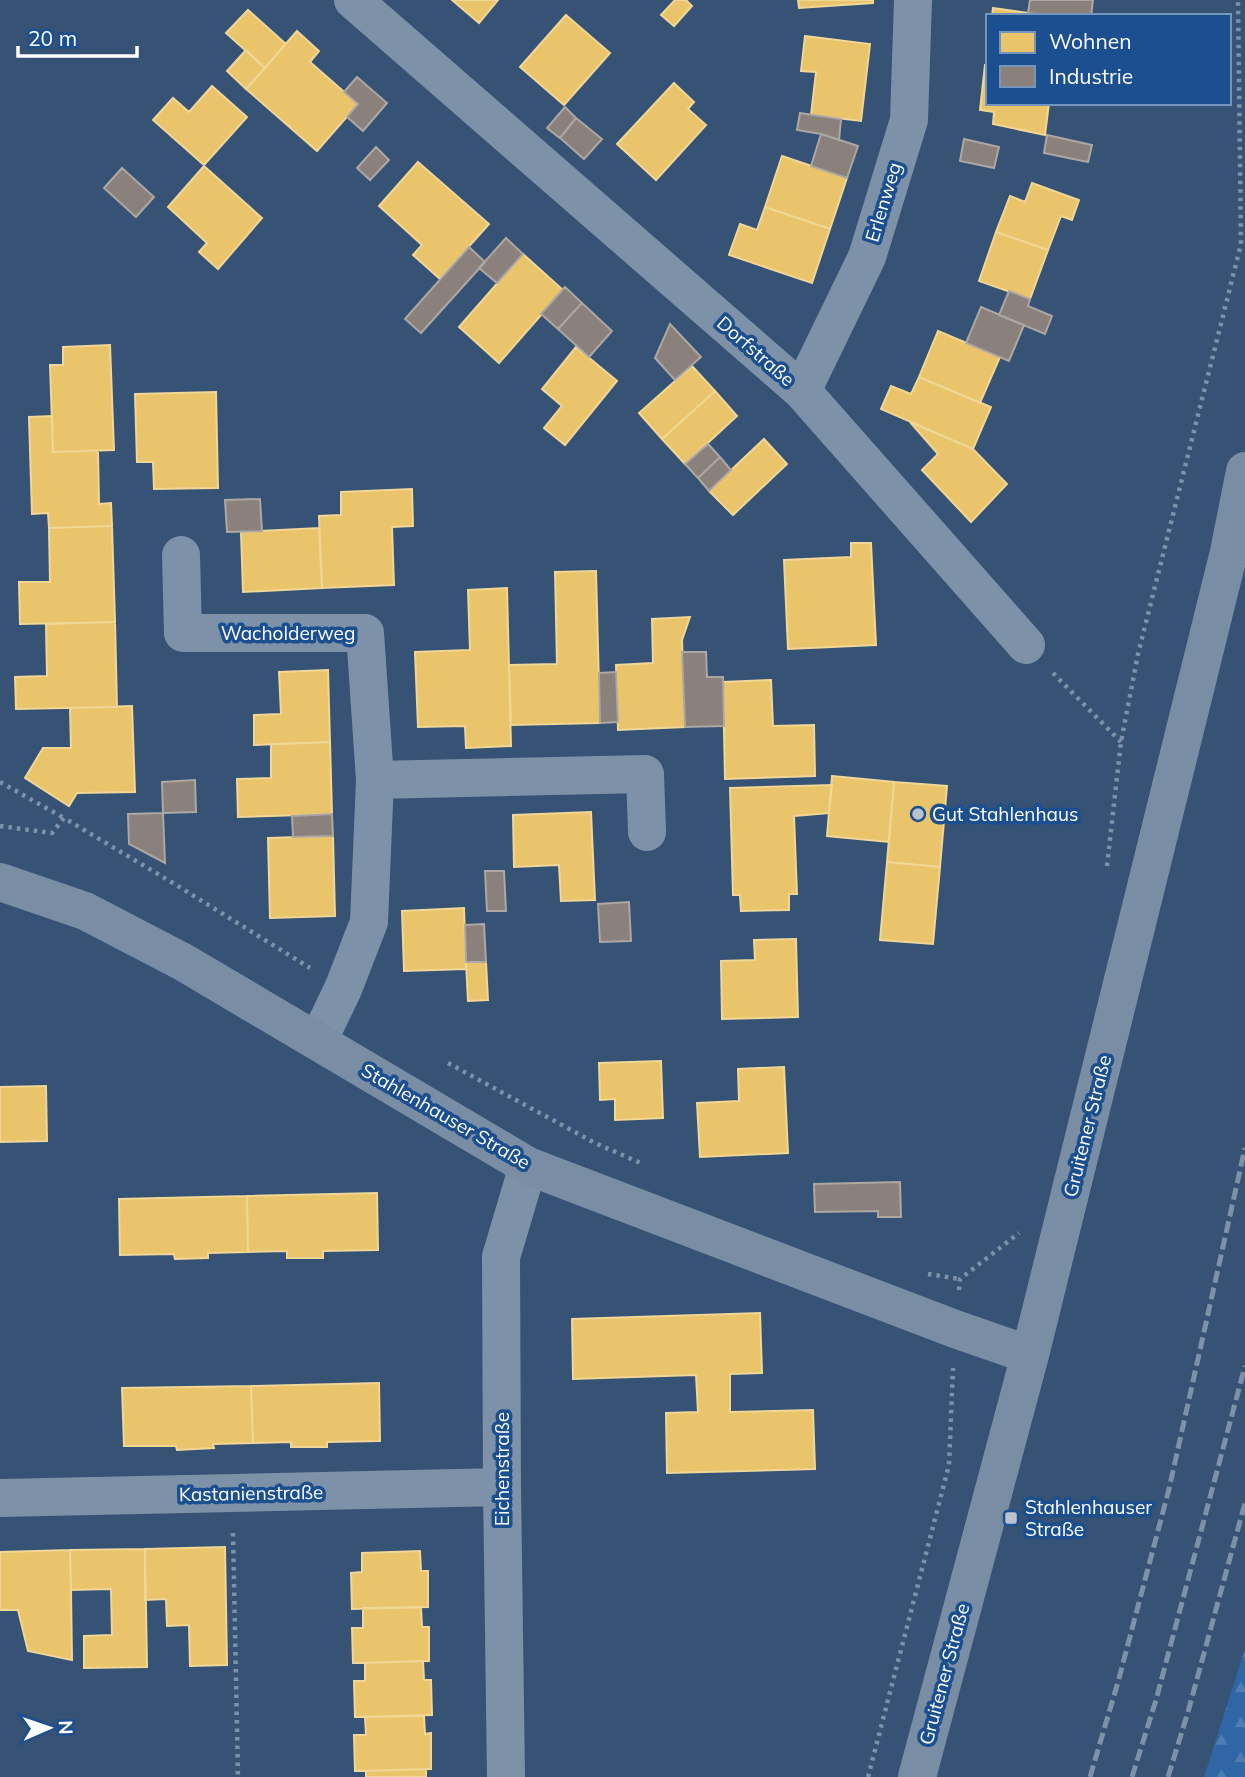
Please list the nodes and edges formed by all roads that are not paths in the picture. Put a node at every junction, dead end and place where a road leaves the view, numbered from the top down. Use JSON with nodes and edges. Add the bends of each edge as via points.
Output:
{"nodes":[{"id":1,"x":353,"y":0,"type":"edge"},
{"id":2,"x":913,"y":0,"type":"edge"},
{"id":3,"x":802,"y":391,"type":"junction"},
{"id":4,"x":1245,"y":471,"type":"edge"},
{"id":5,"x":181,"y":555,"type":"dead end"},
{"id":6,"x":1026,"y":645,"type":"road end"},
{"id":7,"x":375,"y":780,"type":"junction"},
{"id":8,"x":647,"y":832,"type":"dead end"},
{"id":9,"x":0,"y":882,"type":"edge"},
{"id":10,"x":318,"y":1041,"type":"junction"},
{"id":11,"x":528,"y":1166,"type":"junction"},
{"id":12,"x":1030,"y":1355,"type":"junction"},
{"id":13,"x":502,"y":1487,"type":"junction"},
{"id":14,"x":0,"y":1498,"type":"edge"},
{"id":15,"x":506,"y":1777,"type":"edge"},
{"id":16,"x":917,"y":1777,"type":"edge"}],
"edges":[{"from":1,"to":3,"type":"street","name":"Dorfstraße"},
{"from":2,"to":3,"type":"street","name":"Erlenweg","via":[[909,120],[867,257]]},
{"from":3,"to":6,"type":"street","name":"Dorfstraße"},
{"from":4,"to":12,"type":"main road","name":"Gruitener Straße","via":[[1229,552]]},
{"from":5,"to":7,"type":"street","name":"Wacholderweg","via":[[183,633],[365,633]]},
{"from":7,"to":8,"type":"street","via":[[645,774]]},
{"from":7,"to":10,"type":"street","name":"Wacholderweg","via":[[369,922]]},
{"from":9,"to":10,"type":"main road","name":"Stahlenhauser Straße","via":[[85,911]]},
{"from":10,"to":11,"type":"main road","name":"Stahlenhauser Straße"},
{"from":11,"to":12,"type":"main road","name":"Stahlenhauser Straße"},
{"from":11,"to":13,"type":"street","name":"Eichenstraße","via":[[501,1257]]},
{"from":12,"to":16,"type":"main road","name":"Gruitener Straße"},
{"from":13,"to":14,"type":"street","name":"Kastanienstraße"},
{"from":13,"to":15,"type":"street","name":"Eichenstraße"}]}
